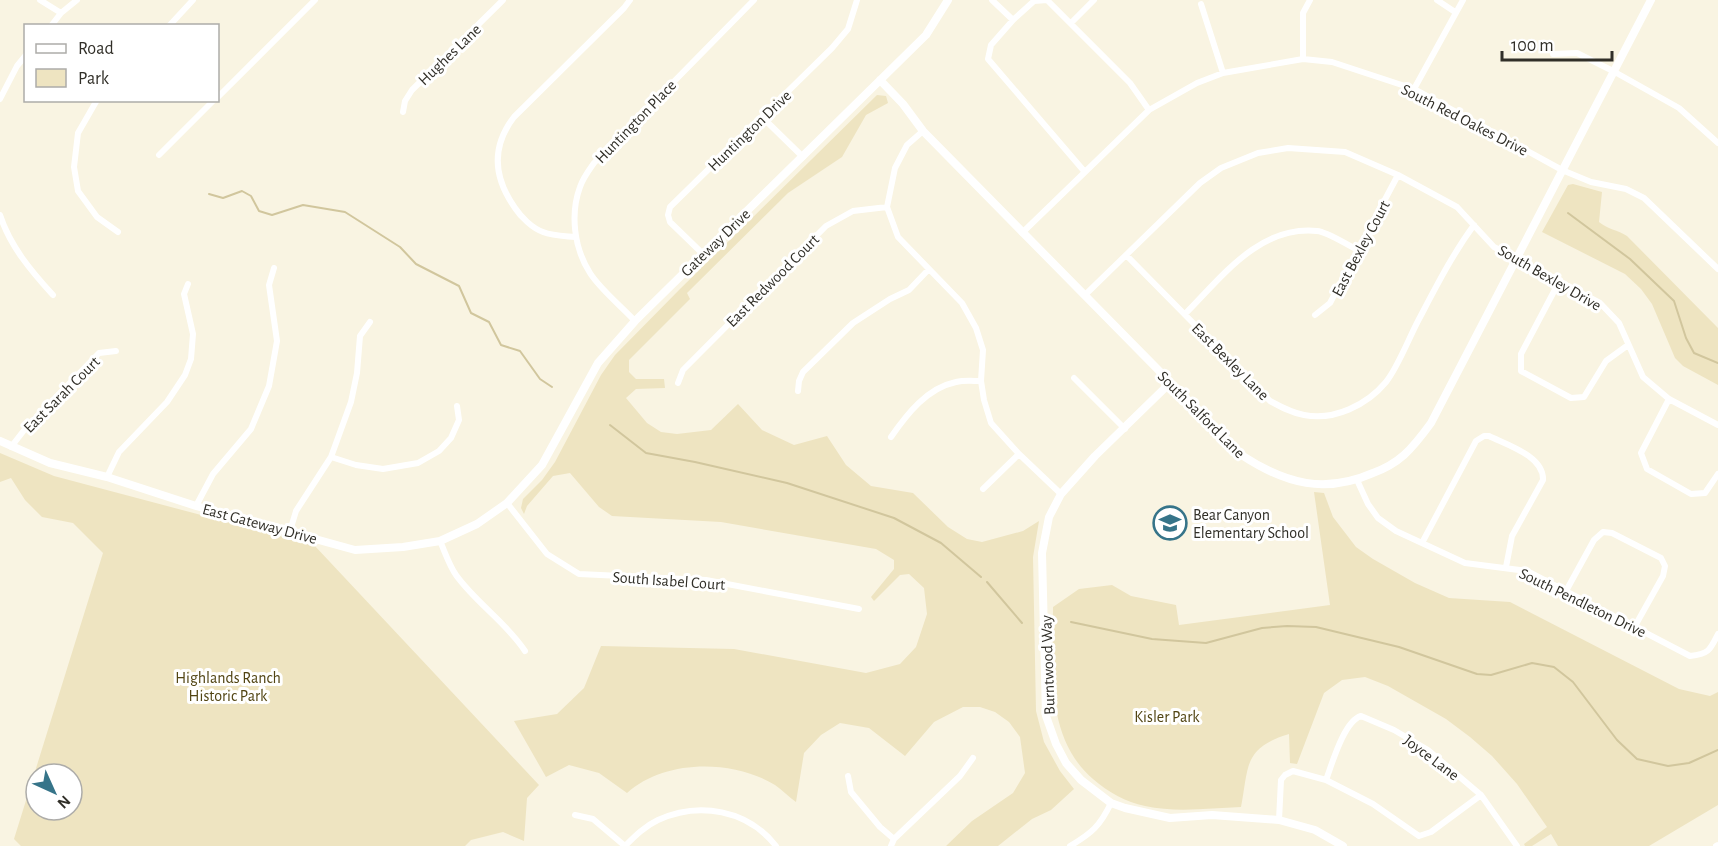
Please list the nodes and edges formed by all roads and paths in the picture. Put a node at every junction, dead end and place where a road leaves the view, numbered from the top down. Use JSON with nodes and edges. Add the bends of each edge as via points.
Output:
{"nodes":[{"id":1,"x":40,"y":0,"type":"edge"},
{"id":2,"x":77,"y":0,"type":"edge"},
{"id":3,"x":194,"y":0,"type":"edge"},
{"id":4,"x":315,"y":0,"type":"edge"},
{"id":5,"x":503,"y":0,"type":"edge"},
{"id":6,"x":630,"y":0,"type":"edge"},
{"id":7,"x":754,"y":0,"type":"edge"},
{"id":8,"x":857,"y":0,"type":"edge"},
{"id":9,"x":948,"y":0,"type":"edge"},
{"id":10,"x":992,"y":0,"type":"edge"},
{"id":11,"x":1094,"y":0,"type":"edge"},
{"id":12,"x":1310,"y":0,"type":"edge"},
{"id":13,"x":1437,"y":0,"type":"edge"},
{"id":14,"x":1463,"y":0,"type":"edge"},
{"id":15,"x":1651,"y":0,"type":"edge"},
{"id":16,"x":1201,"y":4,"type":"dead end"},
{"id":17,"x":1455,"y":12,"type":"junction"},
{"id":18,"x":61,"y":14,"type":"junction"},
{"id":19,"x":1013,"y":20,"type":"junction"},
{"id":20,"x":1071,"y":23,"type":"junction"},
{"id":21,"x":53,"y":24,"type":"edge"},
{"id":22,"x":171,"y":24,"type":"edge"},
{"id":23,"x":1553,"y":54,"type":"dead end"},
{"id":24,"x":24,"y":58,"type":"edge"},
{"id":25,"x":1303,"y":59,"type":"junction"},
{"id":26,"x":1613,"y":71,"type":"junction"},
{"id":27,"x":1223,"y":73,"type":"junction"},
{"id":28,"x":880,"y":80,"type":"junction"},
{"id":29,"x":1414,"y":89,"type":"junction"},
{"id":30,"x":219,"y":96,"type":"edge"},
{"id":31,"x":0,"y":99,"type":"edge"},
{"id":32,"x":96,"y":102,"type":"edge"},
{"id":33,"x":212,"y":102,"type":"edge"},
{"id":34,"x":1149,"y":110,"type":"junction"},
{"id":35,"x":403,"y":112,"type":"dead end"},
{"id":36,"x":762,"y":117,"type":"junction"},
{"id":37,"x":923,"y":131,"type":"junction"},
{"id":38,"x":1718,"y":142,"type":"edge"},
{"id":39,"x":159,"y":155,"type":"dead end"},
{"id":40,"x":803,"y":157,"type":"junction"},
{"id":41,"x":1562,"y":170,"type":"junction"},
{"id":42,"x":1084,"y":171,"type":"junction"},
{"id":43,"x":1398,"y":175,"type":"junction"},
{"id":44,"x":887,"y":207,"type":"junction"},
{"id":45,"x":0,"y":215,"type":"edge"},
{"id":46,"x":1474,"y":225,"type":"junction"},
{"id":47,"x":118,"y":232,"type":"dead end"},
{"id":48,"x":1022,"y":233,"type":"junction"},
{"id":49,"x":575,"y":237,"type":"junction"},
{"id":50,"x":1358,"y":250,"type":"junction"},
{"id":51,"x":703,"y":254,"type":"junction"},
{"id":52,"x":1126,"y":255,"type":"junction"},
{"id":53,"x":1517,"y":258,"type":"junction"},
{"id":54,"x":274,"y":268,"type":"dead end"},
{"id":55,"x":929,"y":269,"type":"junction"},
{"id":56,"x":1718,"y":269,"type":"edge"},
{"id":57,"x":1560,"y":280,"type":"junction"},
{"id":58,"x":188,"y":284,"type":"dead end"},
{"id":59,"x":1086,"y":294,"type":"junction"},
{"id":60,"x":53,"y":295,"type":"dead end"},
{"id":61,"x":1185,"y":314,"type":"junction"},
{"id":62,"x":1315,"y":315,"type":"dead end"},
{"id":63,"x":635,"y":321,"type":"junction"},
{"id":64,"x":370,"y":322,"type":"dead end"},
{"id":65,"x":1628,"y":345,"type":"junction"},
{"id":66,"x":116,"y":351,"type":"dead end"},
{"id":67,"x":1074,"y":378,"type":"dead end"},
{"id":68,"x":981,"y":381,"type":"junction"},
{"id":69,"x":678,"y":383,"type":"dead end"},
{"id":70,"x":1170,"y":383,"type":"junction"},
{"id":71,"x":798,"y":392,"type":"dead end"},
{"id":72,"x":1669,"y":399,"type":"junction"},
{"id":73,"x":457,"y":406,"type":"dead end"},
{"id":74,"x":1718,"y":425,"type":"edge"},
{"id":75,"x":1125,"y":429,"type":"junction"},
{"id":76,"x":891,"y":437,"type":"dead end"},
{"id":77,"x":0,"y":441,"type":"edge"},
{"id":78,"x":11,"y":447,"type":"junction"},
{"id":79,"x":1019,"y":454,"type":"junction"},
{"id":80,"x":331,"y":457,"type":"junction"},
{"id":81,"x":1718,"y":474,"type":"edge"},
{"id":82,"x":107,"y":477,"type":"junction"},
{"id":83,"x":1357,"y":480,"type":"junction"},
{"id":84,"x":983,"y":489,"type":"dead end"},
{"id":85,"x":1061,"y":494,"type":"junction"},
{"id":86,"x":507,"y":503,"type":"junction"},
{"id":87,"x":196,"y":506,"type":"junction"},
{"id":88,"x":290,"y":531,"type":"junction"},
{"id":89,"x":440,"y":541,"type":"junction"},
{"id":90,"x":1422,"y":543,"type":"junction"},
{"id":91,"x":1506,"y":567,"type":"junction"},
{"id":92,"x":1566,"y":591,"type":"junction"},
{"id":93,"x":859,"y":609,"type":"dead end"},
{"id":94,"x":1635,"y":626,"type":"junction"},
{"id":95,"x":1718,"y":634,"type":"edge"},
{"id":96,"x":525,"y":651,"type":"dead end"},
{"id":97,"x":973,"y":758,"type":"dead end"},
{"id":98,"x":848,"y":776,"type":"dead end"},
{"id":99,"x":1326,"y":780,"type":"junction"},
{"id":100,"x":1481,"y":795,"type":"junction"},
{"id":101,"x":1111,"y":803,"type":"junction"},
{"id":102,"x":575,"y":815,"type":"dead end"},
{"id":103,"x":1279,"y":820,"type":"junction"},
{"id":104,"x":894,"y":839,"type":"junction"},
{"id":105,"x":625,"y":846,"type":"edge"},
{"id":106,"x":776,"y":846,"type":"edge"},
{"id":107,"x":891,"y":846,"type":"edge"},
{"id":108,"x":1070,"y":846,"type":"edge"},
{"id":109,"x":1343,"y":846,"type":"edge"},
{"id":110,"x":1517,"y":846,"type":"edge"}],
"edges":[{"from":1,"to":18,"type":"street"},
{"from":2,"to":18,"type":"street"},
{"from":3,"to":22,"type":"street"},
{"from":4,"to":30,"type":"street"},
{"from":5,"to":35,"type":"street","name":"Hughes Lane","via":[[412,90]]},
{"from":6,"to":49,"type":"street","via":[[514,117],[504,130],[498,154],[498,175],[520,215],[541,231]]},
{"from":7,"to":49,"type":"street","name":"Huntington Place","via":[[594,163],[580,185],[575,205]]},
{"from":8,"to":36,"type":"street","name":"Huntington Drive","via":[[848,29]]},
{"from":9,"to":28,"type":"street","name":"Gateway Drive","via":[[926,35]]},
{"from":10,"to":19,"type":"street"},
{"from":11,"to":20,"type":"street"},
{"from":12,"to":25,"type":"street","via":[[1303,13]]},
{"from":13,"to":17,"type":"street"},
{"from":14,"to":17,"type":"street"},
{"from":15,"to":26,"type":"street","name":"South Salford Lane"},
{"from":16,"to":27,"type":"street"},
{"from":17,"to":29,"type":"street"},
{"from":18,"to":21,"type":"street"},
{"from":19,"to":20,"type":"street","via":[[1034,1],[1047,0]]},
{"from":19,"to":42,"type":"street","via":[[992,45],[988,59]]},
{"from":20,"to":34,"type":"street","via":[[1130,83]]},
{"from":23,"to":26,"type":"street","via":[[1577,53]]},
{"from":24,"to":31,"type":"street"},
{"from":25,"to":27,"type":"street","name":"South Red Oakes Drive"},
{"from":25,"to":29,"type":"street","name":"South Red Oakes Drive","via":[[1332,62]]},
{"from":26,"to":38,"type":"street","via":[[1679,108]]},
{"from":26,"to":41,"type":"street","name":"South Salford Lane"},
{"from":27,"to":34,"type":"street","name":"South Red Oakes Drive"},
{"from":28,"to":37,"type":"street","name":"South Salford Lane"},
{"from":28,"to":40,"type":"street","name":"Gateway Drive"},
{"from":29,"to":41,"type":"street","name":"South Red Oakes Drive"},
{"from":32,"to":47,"type":"street","via":[[78,133],[74,167],[78,191],[97,217]]},
{"from":33,"to":39,"type":"street"},
{"from":34,"to":42,"type":"street","name":"South Red Oakes Drive"},
{"from":36,"to":40,"type":"street"},
{"from":36,"to":51,"type":"street","name":"Huntington Drive","via":[[670,207],[670,222]]},
{"from":37,"to":44,"type":"street","via":[[907,145],[895,168]]},
{"from":37,"to":48,"type":"street","name":"South Salford Lane"},
{"from":40,"to":51,"type":"street","name":"Gateway Drive"},
{"from":41,"to":53,"type":"street","name":"South Salford Lane"},
{"from":41,"to":56,"type":"street","name":"South Red Oakes Drive","via":[[1644,198]]},
{"from":42,"to":48,"type":"street","name":"South Red Oakes Drive"},
{"from":43,"to":46,"type":"street","name":"South Bexley Drive","via":[[1457,207]]},
{"from":43,"to":50,"type":"street","name":"East Bexley Court"},
{"from":43,"to":52,"type":"street","name":"South Bexley Drive","via":[[1345,152],[1296,148],[1258,153],[1221,168],[1200,183]]},
{"from":44,"to":55,"type":"street","via":[[898,237]]},
{"from":44,"to":69,"type":"street","name":"East Redwood Court","via":[[853,211],[826,226],[683,370]]},
{"from":45,"to":60,"type":"street","via":[[25,264]]},
{"from":46,"to":53,"type":"street","name":"South Bexley Drive","via":[[1494,246]]},
{"from":46,"to":61,"type":"street","name":"East Bexley Lane","via":[[1454,252],[1387,381],[1364,403],[1343,411],[1305,415],[1270,401]]},
{"from":48,"to":59,"type":"street","name":"South Salford Lane"},
{"from":49,"to":63,"type":"street","name":"Huntington Place","via":[[590,274]]},
{"from":50,"to":61,"type":"street","via":[[1318,231],[1277,235],[1251,249]]},
{"from":50,"to":62,"type":"street","name":"East Bexley Court","via":[[1330,303]]},
{"from":51,"to":63,"type":"street","name":"Gateway Drive"},
{"from":52,"to":59,"type":"street","name":"South Bexley Drive"},
{"from":52,"to":61,"type":"street","name":"East Bexley Lane"},
{"from":53,"to":57,"type":"street","name":"South Bexley Drive"},
{"from":53,"to":83,"type":"street","name":"South Salford Lane","via":[[1431,423],[1403,456]]},
{"from":54,"to":87,"type":"street","via":[[269,285],[277,341],[269,386],[251,429],[213,474]]},
{"from":55,"to":68,"type":"street","via":[[962,303],[976,328],[983,350]]},
{"from":55,"to":71,"type":"street","via":[[909,290],[853,323],[803,372]]},
{"from":57,"to":65,"type":"street","name":"South Bexley Drive","via":[[1607,309],[1619,323]]},
{"from":57,"to":65,"type":"street","via":[[1521,354],[1521,371],[1571,398],[1584,397],[1606,361]]},
{"from":58,"to":82,"type":"street","via":[[184,294],[193,333],[185,375],[167,402],[119,452]]},
{"from":59,"to":70,"type":"street","name":"South Salford Lane"},
{"from":63,"to":86,"type":"street","name":"Gateway Drive","via":[[598,363],[542,465]]},
{"from":64,"to":80,"type":"street","via":[[360,336],[351,402]]},
{"from":65,"to":72,"type":"street","name":"South Bexley Drive","via":[[1643,377]]},
{"from":66,"to":78,"type":"street","name":"East Sarah Court","via":[[99,353]]},
{"from":67,"to":75,"type":"street"},
{"from":68,"to":76,"type":"street","via":[[956,382],[931,393],[908,413]]},
{"from":68,"to":79,"type":"street","via":[[991,423]]},
{"from":70,"to":75,"type":"street","name":"Burntwood Way"},
{"from":70,"to":83,"type":"street","name":"South Salford Lane","via":[[1243,456],[1263,469],[1305,484]]},
{"from":72,"to":74,"type":"street","name":"South Bexley Drive"},
{"from":72,"to":81,"type":"street","via":[[1641,453],[1647,469],[1691,494],[1705,493]]},
{"from":73,"to":80,"type":"street","via":[[459,420],[451,438],[439,452],[418,463],[383,469]]},
{"from":75,"to":85,"type":"street","name":"Burntwood Way"},
{"from":77,"to":78,"type":"street"},
{"from":78,"to":82,"type":"street","name":"East Gateway Drive","via":[[50,463]]},
{"from":79,"to":84,"type":"street"},
{"from":79,"to":85,"type":"street"},
{"from":80,"to":88,"type":"street","via":[[296,511]]},
{"from":82,"to":87,"type":"street","name":"East Gateway Drive"},
{"from":83,"to":90,"type":"street","name":"South Pendleton Drive","via":[[1378,518]]},
{"from":85,"to":101,"type":"street","name":"Burntwood Way","via":[[1049,517],[1042,553],[1046,716],[1066,763]]},
{"from":86,"to":89,"type":"street","name":"East Gateway Drive","via":[[477,524]]},
{"from":86,"to":93,"type":"street","name":"South Isabel Court","via":[[547,554],[579,574],[706,580]]},
{"from":87,"to":88,"type":"street","name":"East Gateway Drive"},
{"from":88,"to":89,"type":"street","name":"East Gateway Drive","via":[[355,550],[403,548]]},
{"from":89,"to":96,"type":"street","via":[[456,574],[514,634]]},
{"from":90,"to":91,"type":"street","name":"South Pendleton Drive","via":[[1465,563]]},
{"from":90,"to":91,"type":"street","via":[[1476,441],[1489,436],[1535,460],[1543,471],[1543,480],[1512,537]]},
{"from":91,"to":92,"type":"street","name":"South Pendleton Drive","via":[[1527,571]]},
{"from":92,"to":94,"type":"street","name":"South Pendleton Drive"},
{"from":92,"to":94,"type":"street","via":[[1594,540],[1604,532],[1612,533],[1660,558],[1665,566]]},
{"from":94,"to":95,"type":"street","name":"South Pendleton Drive","via":[[1690,656],[1704,655]]},
{"from":97,"to":104,"type":"street","via":[[960,776]]},
{"from":98,"to":104,"type":"street","via":[[851,792]]},
{"from":99,"to":100,"type":"street","via":[[1372,804],[1419,836],[1431,832]]},
{"from":99,"to":100,"type":"street","name":"Joyce Lane","via":[[1348,726],[1361,716],[1428,750]]},
{"from":99,"to":103,"type":"street","via":[[1293,771],[1285,775],[1281,780]]},
{"from":100,"to":110,"type":"street","name":"Joyce Lane"},
{"from":101,"to":103,"type":"street","name":"Burntwood Way","via":[[1170,818],[1212,815]]},
{"from":101,"to":108,"type":"street","via":[[1101,823]]},
{"from":102,"to":105,"type":"street","via":[[593,819]]},
{"from":103,"to":109,"type":"street","name":"Burntwood Way","via":[[1315,830]]},
{"from":104,"to":107,"type":"street"},
{"from":105,"to":106,"type":"street","via":[[656,821],[703,810],[722,812],[755,825]]}]}
